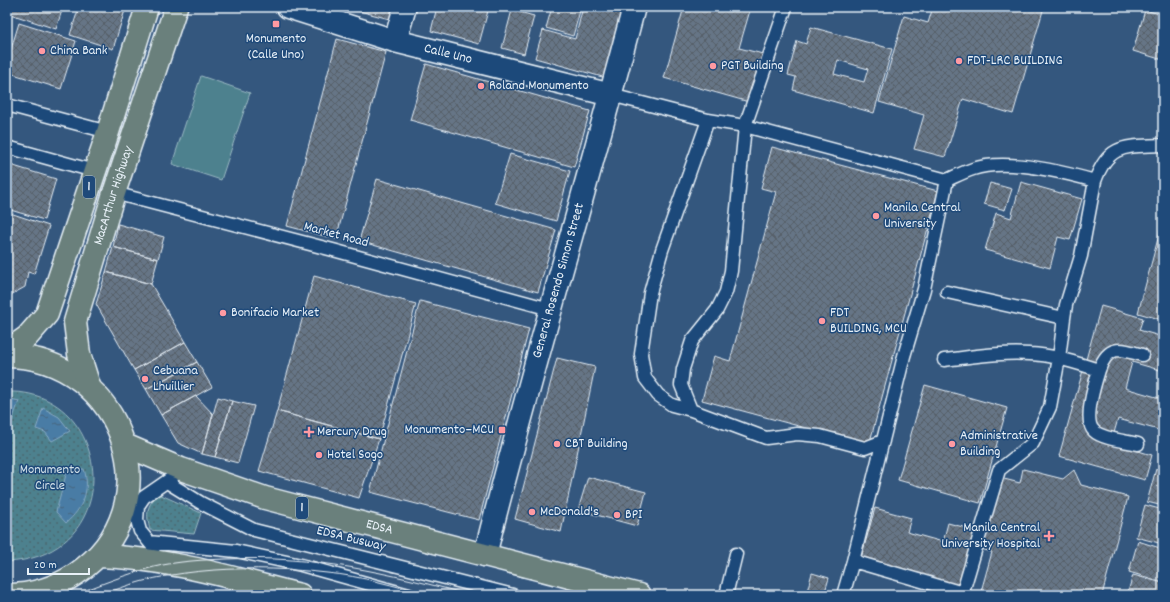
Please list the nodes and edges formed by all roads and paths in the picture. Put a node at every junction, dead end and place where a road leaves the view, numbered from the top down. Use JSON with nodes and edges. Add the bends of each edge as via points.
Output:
{"nodes":[{"id":1,"x":146,"y":7,"type":"edge"},
{"id":2,"x":176,"y":7,"type":"edge"},
{"id":3,"x":288,"y":7,"type":"edge"},
{"id":4,"x":405,"y":7,"type":"edge"},
{"id":5,"x":634,"y":7,"type":"edge"},
{"id":6,"x":786,"y":7,"type":"edge"},
{"id":7,"x":395,"y":41,"type":"junction"},
{"id":8,"x":611,"y":95,"type":"junction"},
{"id":9,"x":7,"y":105,"type":"edge"},
{"id":10,"x":708,"y":120,"type":"junction"},
{"id":11,"x":746,"y":126,"type":"junction"},
{"id":12,"x":108,"y":132,"type":"junction"},
{"id":13,"x":1163,"y":145,"type":"edge"},
{"id":14,"x":7,"y":147,"type":"edge"},
{"id":15,"x":94,"y":171,"type":"junction"},
{"id":16,"x":947,"y":180,"type":"junction"},
{"id":17,"x":1095,"y":181,"type":"junction"},
{"id":18,"x":114,"y":193,"type":"junction"},
{"id":19,"x":947,"y":292,"type":"dead end"},
{"id":20,"x":550,"y":309,"type":"junction"},
{"id":21,"x":1064,"y":318,"type":"junction"},
{"id":22,"x":7,"y":351,"type":"edge"},
{"id":23,"x":1142,"y":355,"type":"dead end"},
{"id":24,"x":7,"y":356,"type":"edge"},
{"id":25,"x":1059,"y":358,"type":"junction"},
{"id":26,"x":944,"y":360,"type":"dead end"},
{"id":27,"x":1099,"y":370,"type":"junction"},
{"id":28,"x":89,"y":386,"type":"junction"},
{"id":29,"x":691,"y":410,"type":"junction"},
{"id":30,"x":883,"y":441,"type":"junction"},
{"id":31,"x":1138,"y":444,"type":"dead end"},
{"id":32,"x":125,"y":445,"type":"junction"},
{"id":33,"x":174,"y":475,"type":"junction"},
{"id":34,"x":149,"y":542,"type":"junction"},
{"id":35,"x":736,"y":554,"type":"dead end"},
{"id":36,"x":485,"y":555,"type":"junction"},
{"id":37,"x":98,"y":556,"type":"junction"},
{"id":38,"x":853,"y":561,"type":"junction"},
{"id":39,"x":167,"y":562,"type":"junction"},
{"id":40,"x":962,"y":594,"type":"edge"},
{"id":41,"x":7,"y":595,"type":"edge"},
{"id":42,"x":300,"y":595,"type":"edge"},
{"id":43,"x":409,"y":595,"type":"edge"},
{"id":44,"x":513,"y":595,"type":"edge"},
{"id":45,"x":639,"y":595,"type":"edge"},
{"id":46,"x":726,"y":595,"type":"edge"},
{"id":47,"x":843,"y":595,"type":"edge"}],
"edges":[{"from":1,"to":12,"type":"highway","name":"MacArthur Highway","number":"1"},
{"from":2,"to":18,"type":"highway","name":"MacArthur Highway","number":"1"},
{"from":3,"to":7,"type":"street","name":"Calle Uno"},
{"from":4,"to":7,"type":"street"},
{"from":5,"to":8,"type":"street","name":"General Rosendo Simon Street"},
{"from":6,"to":11,"type":"lane"},
{"from":7,"to":8,"type":"street","name":"Calle Uno"},
{"from":8,"to":10,"type":"lane"},
{"from":8,"to":20,"type":"street","name":"General Rosendo Simon Street"},
{"from":9,"to":12,"type":"lane"},
{"from":10,"to":11,"type":"lane"},
{"from":10,"to":29,"type":"lane","via":[[662,250],[650,293],[641,354],[645,378],[658,395],[672,405]]},
{"from":11,"to":16,"type":"lane"},
{"from":11,"to":29,"type":"lane","via":[[731,271],[726,292],[717,310],[692,341],[681,378]]},
{"from":12,"to":15,"type":"highway","name":"MacArthur Highway","number":"1"},
{"from":13,"to":17,"type":"lane","via":[[1128,147],[1110,154],[1101,166]]},
{"from":14,"to":15,"type":"lane"},
{"from":15,"to":22,"type":"highway","name":"MacArthur Highway","number":"1","via":[[47,314],[27,337]]},
{"from":16,"to":17,"type":"lane","via":[[974,168],[998,165],[1063,172]]},
{"from":16,"to":30,"type":"lane","via":[[924,289]]},
{"from":17,"to":21,"type":"lane","via":[[1081,256]]},
{"from":18,"to":20,"type":"lane","name":"Market Road"},
{"from":18,"to":28,"type":"highway","name":"MacArthur Highway","number":"1","via":[[75,322],[79,354]]},
{"from":19,"to":21,"type":"lane"},
{"from":20,"to":36,"type":"street","name":"General Rosendo Simon Street"},
{"from":21,"to":25,"type":"lane"},
{"from":23,"to":27,"type":"lane","via":[[1125,350],[1111,352],[1103,358]]},
{"from":24,"to":28,"type":"highway","number":"1","via":[[39,359],[74,375]]},
{"from":25,"to":26,"type":"lane","via":[[1022,354]]},
{"from":25,"to":27,"type":"lane"},
{"from":25,"to":40,"type":"lane","via":[[1050,407],[1032,443],[999,470]]},
{"from":27,"to":31,"type":"lane","via":[[1090,407],[1090,424],[1093,430],[1100,435]]},
{"from":28,"to":32,"type":"highway","number":"1","via":[[111,413]]},
{"from":29,"to":30,"type":"lane","via":[[766,438],[797,434],[820,436],[865,448]]},
{"from":30,"to":38,"type":"lane"},
{"from":32,"to":33,"type":"highway","name":"EDSA","number":"1"},
{"from":32,"to":37,"type":"highway","number":"1","via":[[129,482],[126,503],[110,540]]},
{"from":33,"to":34,"type":"lane","via":[[144,497],[138,506],[140,531]]},
{"from":33,"to":36,"type":"highway","name":"EDSA","number":"1"},
{"from":33,"to":44,"type":"lane","name":"EDSA Busway","via":[[201,503],[254,530]]},
{"from":34,"to":39,"type":"lane"},
{"from":34,"to":43,"type":"lane","via":[[236,551]]},
{"from":35,"to":46,"type":"lane"},
{"from":36,"to":45,"type":"highway","name":"EDSA","number":"1"},
{"from":37,"to":39,"type":"highway"},
{"from":37,"to":41,"type":"highway","number":"1","via":[[84,569],[51,587],[33,593]]},
{"from":38,"to":40,"type":"lane"},
{"from":38,"to":47,"type":"lane"},
{"from":39,"to":42,"type":"highway"}]}
